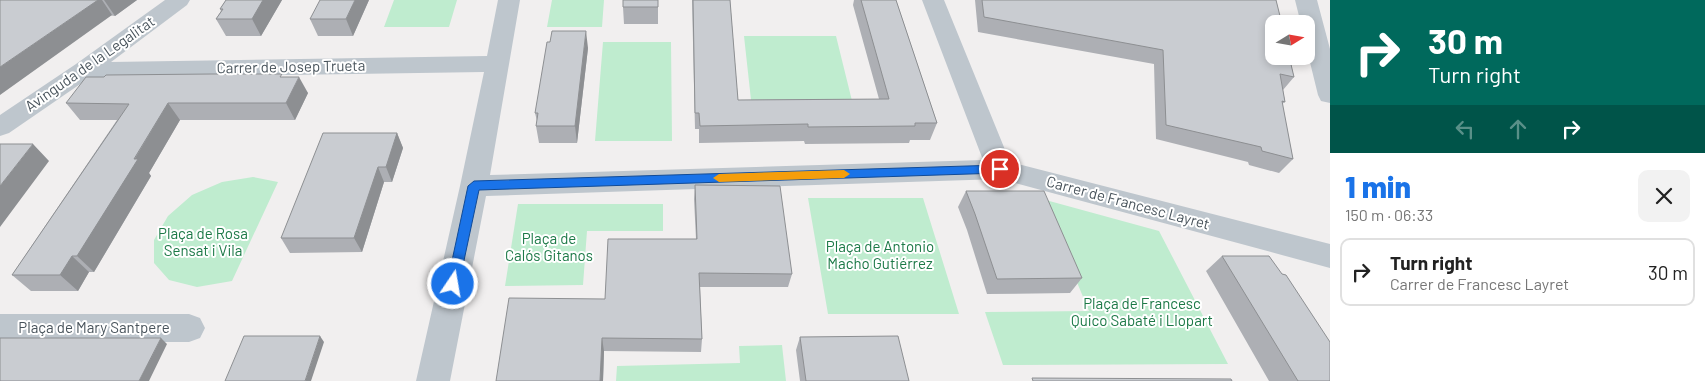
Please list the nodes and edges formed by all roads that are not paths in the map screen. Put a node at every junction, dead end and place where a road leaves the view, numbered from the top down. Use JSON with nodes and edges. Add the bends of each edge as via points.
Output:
{"nodes":[{"id":1,"x":179,"y":0,"type":"edge"},
{"id":2,"x":509,"y":0,"type":"edge"},
{"id":3,"x":933,"y":0,"type":"edge"},
{"id":4,"x":1306,"y":0,"type":"edge"},
{"id":5,"x":498,"y":64,"type":"junction"},
{"id":6,"x":84,"y":70,"type":"junction"},
{"id":7,"x":1330,"y":95,"type":"edge"},
{"id":8,"x":0,"y":127,"type":"edge"},
{"id":9,"x":1000,"y":169,"type":"junction"},
{"id":10,"x":474,"y":186,"type":"junction"},
{"id":11,"x":1330,"y":256,"type":"edge"},
{"id":12,"x":0,"y":328,"type":"edge"},
{"id":13,"x":189,"y":328,"type":"dead end"},
{"id":14,"x":433,"y":381,"type":"edge"}],
"edges":[{"from":1,"to":6,"type":"street","name":"Avinguda de la Legalitat"},
{"from":2,"to":5,"type":"street"},
{"from":3,"to":9,"type":"street"},
{"from":4,"to":7,"type":"street"},
{"from":5,"to":6,"type":"street","name":"Carrer de Josep Trueta"},
{"from":5,"to":10,"type":"street"},
{"from":6,"to":8,"type":"street","name":"Avinguda de la Legalitat"},
{"from":9,"to":10,"type":"street","name":"Carrer de Francesc Layret"},
{"from":9,"to":11,"type":"street","name":"Carrer de Francesc Layret"},
{"from":10,"to":14,"type":"street"},
{"from":12,"to":13,"type":"street","name":"Plaça de Mary Santpere"}]}
